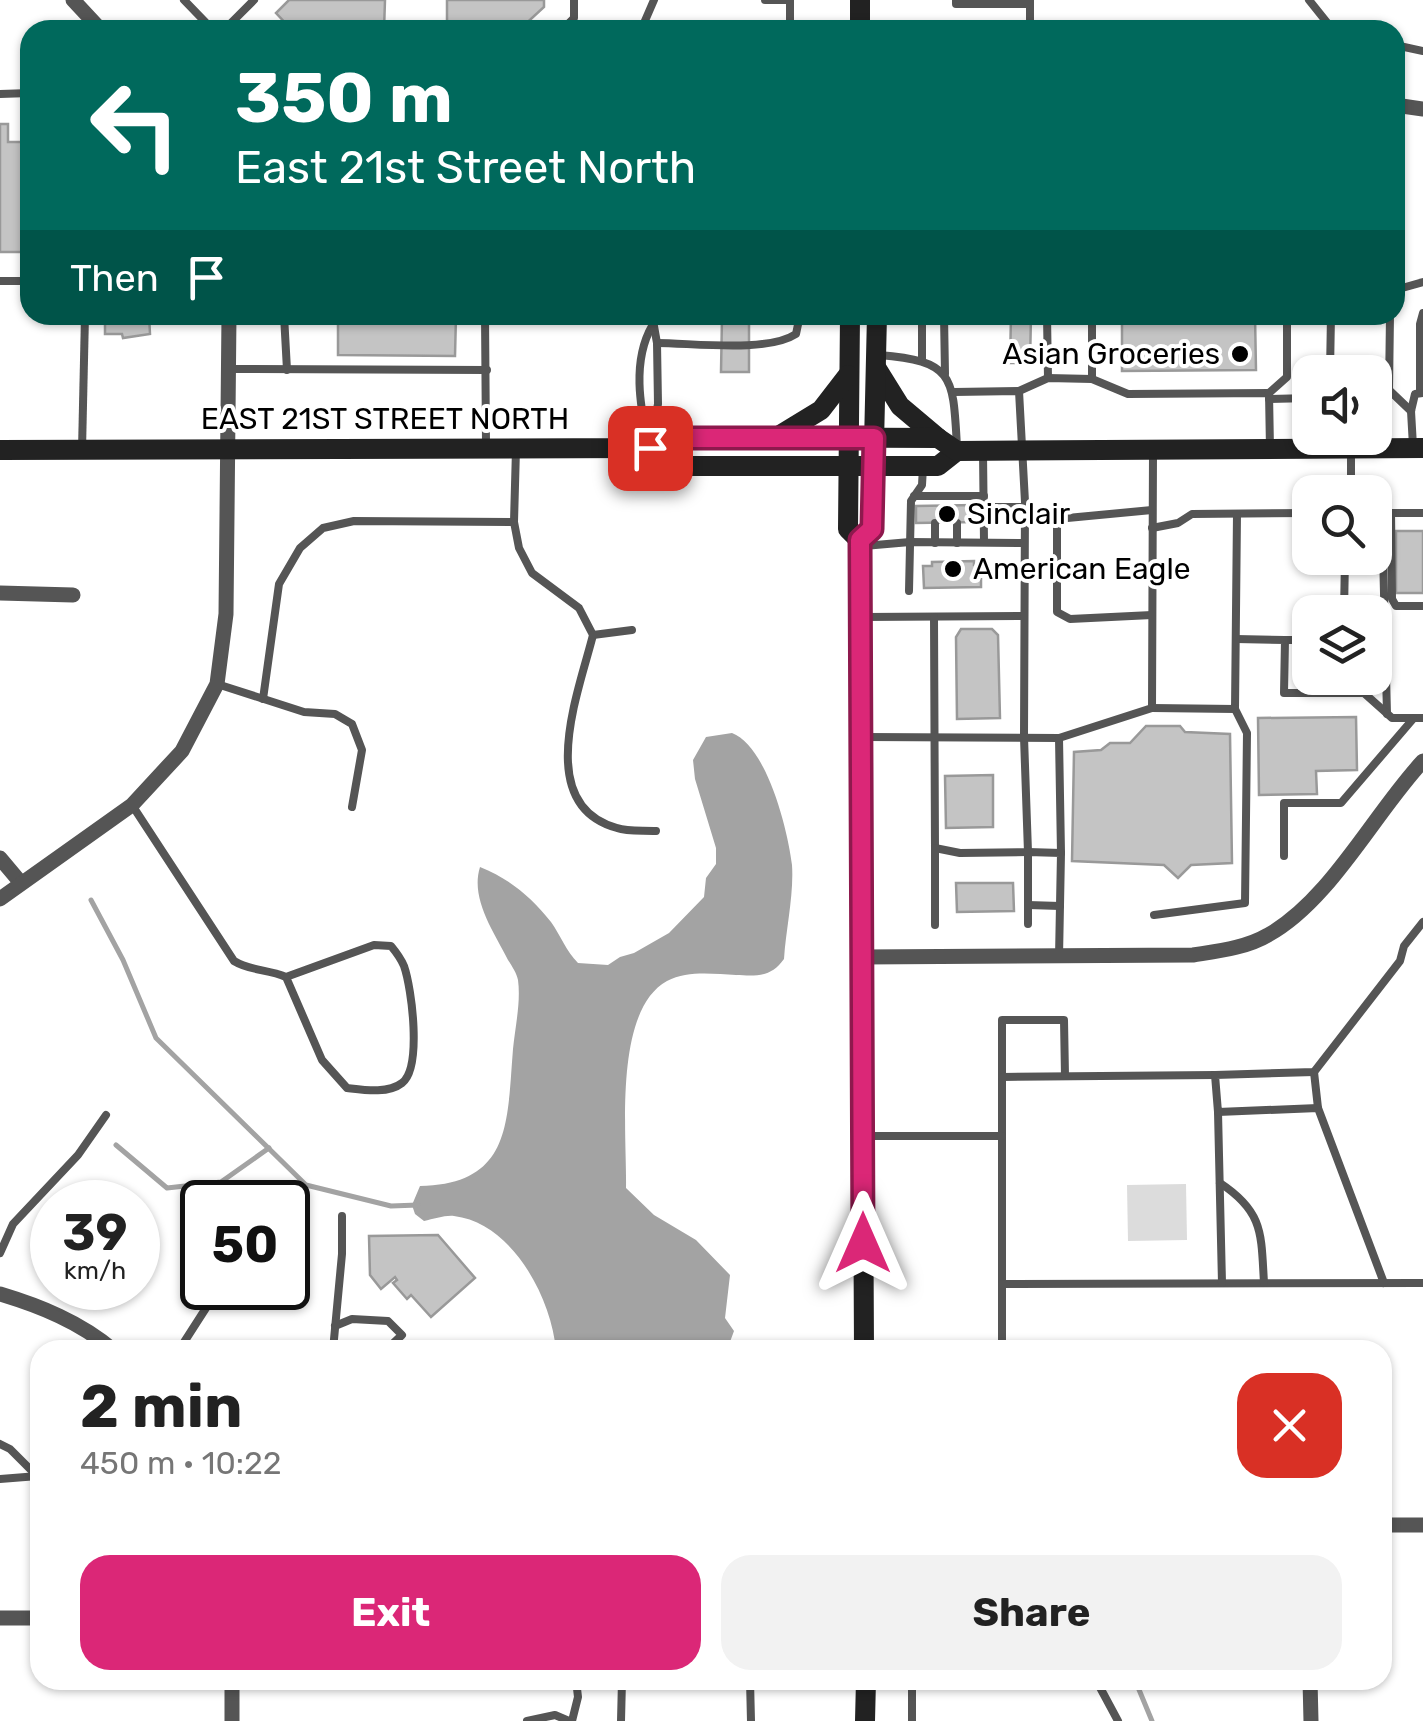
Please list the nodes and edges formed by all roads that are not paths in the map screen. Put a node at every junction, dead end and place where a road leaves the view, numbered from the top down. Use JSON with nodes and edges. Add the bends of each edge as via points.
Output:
{"nodes":[{"id":1,"x":73,"y":0,"type":"edge"},
{"id":2,"x":184,"y":0,"type":"edge"},
{"id":3,"x":254,"y":0,"type":"edge"},
{"id":4,"x":765,"y":0,"type":"edge"},
{"id":5,"x":790,"y":0,"type":"edge"},
{"id":6,"x":956,"y":0,"type":"edge"},
{"id":7,"x":1308,"y":0,"type":"edge"},
{"id":8,"x":1004,"y":2,"type":"edge"},
{"id":9,"x":1030,"y":2,"type":"edge"},
{"id":10,"x":91,"y":20,"type":"edge"},
{"id":11,"x":203,"y":20,"type":"edge"},
{"id":12,"x":234,"y":20,"type":"edge"},
{"id":13,"x":1325,"y":20,"type":"edge"},
{"id":14,"x":1422,"y":282,"type":"edge"},
{"id":15,"x":1423,"y":294,"type":"edge"},
{"id":16,"x":1423,"y":313,"type":"edge"},
{"id":17,"x":84,"y":325,"type":"edge"},
{"id":18,"x":229,"y":325,"type":"edge"},
{"id":19,"x":285,"y":325,"type":"edge"},
{"id":20,"x":485,"y":325,"type":"edge"},
{"id":21,"x":798,"y":325,"type":"edge"},
{"id":22,"x":850,"y":325,"type":"edge"},
{"id":23,"x":877,"y":325,"type":"edge"},
{"id":24,"x":922,"y":325,"type":"edge"},
{"id":25,"x":944,"y":325,"type":"edge"},
{"id":26,"x":1048,"y":325,"type":"edge"},
{"id":27,"x":1092,"y":325,"type":"edge"},
{"id":28,"x":1286,"y":325,"type":"edge"},
{"id":29,"x":1330,"y":325,"type":"edge"},
{"id":30,"x":1390,"y":325,"type":"edge"},
{"id":31,"x":652,"y":326,"type":"joint"},
{"id":32,"x":657,"y":344,"type":"junction"},
{"id":33,"x":1330,"y":355,"type":"edge"},
{"id":34,"x":922,"y":359,"type":"junction"},
{"id":35,"x":876,"y":361,"type":"junction"},
{"id":36,"x":228,"y":370,"type":"junction"},
{"id":37,"x":287,"y":370,"type":"junction"},
{"id":38,"x":486,"y":370,"type":"junction"},
{"id":39,"x":848,"y":374,"type":"junction"},
{"id":40,"x":945,"y":374,"type":"junction"},
{"id":41,"x":1048,"y":378,"type":"junction"},
{"id":42,"x":1092,"y":379,"type":"junction"},
{"id":43,"x":1422,"y":387,"type":"edge"},
{"id":44,"x":1019,"y":391,"type":"junction"},
{"id":45,"x":954,"y":392,"type":"junction"},
{"id":46,"x":1270,"y":396,"type":"junction"},
{"id":47,"x":1292,"y":397,"type":"edge"},
{"id":48,"x":1412,"y":411,"type":"junction"},
{"id":49,"x":775,"y":438,"type":"junction"},
{"id":50,"x":848,"y":438,"type":"junction"},
{"id":51,"x":874,"y":438,"type":"junction"},
{"id":52,"x":938,"y":438,"type":"junction"},
{"id":53,"x":1292,"y":447,"type":"edge"},
{"id":54,"x":1392,"y":447,"type":"edge"},
{"id":55,"x":650,"y":448,"type":"junction"},
{"id":56,"x":1153,"y":448,"type":"junction"},
{"id":57,"x":1270,"y":448,"type":"junction"},
{"id":58,"x":1418,"y":448,"type":"edge"},
{"id":59,"x":226,"y":449,"type":"junction"},
{"id":60,"x":486,"y":449,"type":"junction"},
{"id":61,"x":516,"y":449,"type":"junction"},
{"id":62,"x":0,"y":450,"type":"edge"},
{"id":63,"x":82,"y":450,"type":"junction"},
{"id":64,"x":1020,"y":450,"type":"junction"},
{"id":65,"x":957,"y":451,"type":"junction"},
{"id":66,"x":983,"y":451,"type":"junction"},
{"id":67,"x":848,"y":466,"type":"junction"},
{"id":68,"x":922,"y":466,"type":"junction"},
{"id":69,"x":874,"y":467,"type":"junction"},
{"id":70,"x":914,"y":496,"type":"junction"},
{"id":71,"x":984,"y":496,"type":"junction"},
{"id":72,"x":984,"y":507,"type":"junction"},
{"id":73,"x":1025,"y":507,"type":"junction"},
{"id":74,"x":1152,"y":510,"type":"junction"},
{"id":75,"x":1392,"y":513,"type":"edge"},
{"id":76,"x":1423,"y":513,"type":"edge"},
{"id":77,"x":1237,"y":514,"type":"junction"},
{"id":78,"x":1292,"y":514,"type":"edge"},
{"id":79,"x":1057,"y":519,"type":"junction"},
{"id":80,"x":514,"y":522,"type":"junction"},
{"id":81,"x":956,"y":522,"type":"dead end"},
{"id":82,"x":1025,"y":522,"type":"junction"},
{"id":83,"x":935,"y":523,"type":"dead end"},
{"id":84,"x":1152,"y":528,"type":"junction"},
{"id":85,"x":910,"y":542,"type":"junction"},
{"id":86,"x":957,"y":542,"type":"junction"},
{"id":87,"x":984,"y":542,"type":"junction"},
{"id":88,"x":860,"y":543,"type":"junction"},
{"id":89,"x":934,"y":543,"type":"junction"},
{"id":90,"x":1024,"y":543,"type":"junction"},
{"id":91,"x":1384,"y":575,"type":"edge"},
{"id":92,"x":1389,"y":575,"type":"edge"},
{"id":93,"x":908,"y":592,"type":"dead end"},
{"id":94,"x":0,"y":593,"type":"edge"},
{"id":95,"x":73,"y":594,"type":"dead end"},
{"id":96,"x":1423,"y":606,"type":"edge"},
{"id":97,"x":1152,"y":615,"type":"junction"},
{"id":98,"x":934,"y":616,"type":"junction"},
{"id":99,"x":1024,"y":616,"type":"junction"},
{"id":100,"x":860,"y":618,"type":"junction"},
{"id":101,"x":632,"y":630,"type":"dead end"},
{"id":102,"x":592,"y":635,"type":"junction"},
{"id":103,"x":1236,"y":640,"type":"junction"},
{"id":104,"x":1285,"y":640,"type":"junction"},
{"id":105,"x":1292,"y":640,"type":"edge"},
{"id":106,"x":218,"y":684,"type":"junction"},
{"id":107,"x":1292,"y":694,"type":"edge"},
{"id":108,"x":1366,"y":695,"type":"edge"},
{"id":109,"x":263,"y":700,"type":"junction"},
{"id":110,"x":1152,"y":708,"type":"junction"},
{"id":111,"x":1235,"y":709,"type":"junction"},
{"id":112,"x":1388,"y":715,"type":"junction"},
{"id":113,"x":1418,"y":718,"type":"edge"},
{"id":114,"x":861,"y":736,"type":"junction"},
{"id":115,"x":935,"y":737,"type":"junction"},
{"id":116,"x":1024,"y":737,"type":"junction"},
{"id":117,"x":1059,"y":738,"type":"junction"},
{"id":118,"x":1423,"y":761,"type":"edge"},
{"id":119,"x":132,"y":804,"type":"junction"},
{"id":120,"x":352,"y":808,"type":"dead end"},
{"id":121,"x":656,"y":831,"type":"dead end"},
{"id":122,"x":935,"y":848,"type":"junction"},
{"id":123,"x":1028,"y":852,"type":"junction"},
{"id":124,"x":1061,"y":853,"type":"junction"},
{"id":125,"x":1284,"y":856,"type":"dead end"},
{"id":126,"x":0,"y":858,"type":"edge"},
{"id":127,"x":21,"y":883,"type":"junction"},
{"id":128,"x":0,"y":899,"type":"edge"},
{"id":129,"x":1028,"y":905,"type":"junction"},
{"id":130,"x":1060,"y":906,"type":"junction"},
{"id":131,"x":1154,"y":915,"type":"dead end"},
{"id":132,"x":1423,"y":922,"type":"edge"},
{"id":133,"x":1028,"y":924,"type":"dead end"},
{"id":134,"x":935,"y":925,"type":"dead end"},
{"id":135,"x":862,"y":956,"type":"junction"},
{"id":136,"x":1059,"y":956,"type":"junction"},
{"id":137,"x":286,"y":977,"type":"junction"},
{"id":138,"x":1314,"y":1072,"type":"junction"},
{"id":139,"x":1216,"y":1075,"type":"junction"},
{"id":140,"x":1065,"y":1076,"type":"junction"},
{"id":141,"x":1002,"y":1077,"type":"junction"},
{"id":142,"x":1318,"y":1108,"type":"junction"},
{"id":143,"x":1218,"y":1112,"type":"junction"},
{"id":144,"x":106,"y":1115,"type":"dead end"},
{"id":145,"x":863,"y":1136,"type":"junction"},
{"id":146,"x":1002,"y":1136,"type":"junction"},
{"id":147,"x":1220,"y":1184,"type":"junction"},
{"id":148,"x":342,"y":1216,"type":"dead end"},
{"id":149,"x":0,"y":1253,"type":"edge"},
{"id":150,"x":1384,"y":1283,"type":"junction"},
{"id":151,"x":1423,"y":1283,"type":"edge"},
{"id":152,"x":1002,"y":1284,"type":"junction"},
{"id":153,"x":1222,"y":1284,"type":"junction"},
{"id":154,"x":1264,"y":1284,"type":"junction"},
{"id":155,"x":0,"y":1294,"type":"edge"},
{"id":156,"x":205,"y":1310,"type":"edge"},
{"id":157,"x":335,"y":1326,"type":"junction"},
{"id":158,"x":100,"y":1340,"type":"edge"},
{"id":159,"x":186,"y":1340,"type":"edge"},
{"id":160,"x":334,"y":1340,"type":"edge"},
{"id":161,"x":397,"y":1340,"type":"edge"},
{"id":162,"x":864,"y":1340,"type":"edge"},
{"id":163,"x":1002,"y":1340,"type":"edge"},
{"id":164,"x":0,"y":1444,"type":"edge"},
{"id":165,"x":30,"y":1469,"type":"edge"},
{"id":166,"x":30,"y":1478,"type":"edge"},
{"id":167,"x":0,"y":1479,"type":"edge"},
{"id":168,"x":1392,"y":1525,"type":"edge"},
{"id":169,"x":1423,"y":1525,"type":"edge"},
{"id":170,"x":0,"y":1618,"type":"edge"},
{"id":171,"x":30,"y":1618,"type":"edge"},
{"id":172,"x":232,"y":1690,"type":"edge"},
{"id":173,"x":577,"y":1690,"type":"edge"},
{"id":174,"x":622,"y":1690,"type":"edge"},
{"id":175,"x":750,"y":1690,"type":"edge"},
{"id":176,"x":866,"y":1690,"type":"edge"},
{"id":177,"x":912,"y":1690,"type":"edge"},
{"id":178,"x":1101,"y":1690,"type":"edge"},
{"id":179,"x":1310,"y":1690,"type":"edge"},
{"id":180,"x":232,"y":1721,"type":"edge"},
{"id":181,"x":527,"y":1721,"type":"edge"},
{"id":182,"x":571,"y":1721,"type":"edge"},
{"id":183,"x":621,"y":1721,"type":"edge"},
{"id":184,"x":751,"y":1721,"type":"edge"},
{"id":185,"x":866,"y":1721,"type":"edge"},
{"id":186,"x":912,"y":1721,"type":"edge"},
{"id":187,"x":1118,"y":1721,"type":"edge"},
{"id":188,"x":1311,"y":1721,"type":"edge"}],
"edges":[{"from":1,"to":10,"type":"street"},
{"from":2,"to":11,"type":"lane"},
{"from":3,"to":12,"type":"lane"},
{"from":4,"to":5,"type":"lane"},
{"from":6,"to":8,"type":"lane"},
{"from":7,"to":13,"type":"lane"},
{"from":8,"to":9,"type":"lane"},
{"from":14,"to":15,"type":"lane"},
{"from":16,"to":43,"type":"lane"},
{"from":17,"to":63,"type":"lane"},
{"from":18,"to":36,"type":"street"},
{"from":19,"to":37,"type":"lane"},
{"from":20,"to":38,"type":"lane"},
{"from":21,"to":32,"type":"lane","via":[[788,340],[768,344]]},
{"from":22,"to":39,"type":"main road"},
{"from":23,"to":35,"type":"main road"},
{"from":24,"to":34,"type":"lane"},
{"from":25,"to":40,"type":"lane"},
{"from":26,"to":41,"type":"lane"},
{"from":27,"to":42,"type":"lane"},
{"from":28,"to":46,"type":"lane","via":[[1287,377]]},
{"from":29,"to":33,"type":"lane"},
{"from":30,"to":48,"type":"lane","via":[[1389,390]]},
{"from":31,"to":32,"type":"lane"},
{"from":31,"to":55,"type":"lane","via":[[642,344],[640,407]]},
{"from":32,"to":55,"type":"lane","via":[[658,404]]},
{"from":34,"to":35,"type":"lane"},
{"from":34,"to":40,"type":"lane"},
{"from":35,"to":51,"type":"main road"},
{"from":35,"to":52,"type":"main road","via":[[900,406]]},
{"from":36,"to":37,"type":"lane"},
{"from":36,"to":59,"type":"street"},
{"from":37,"to":38,"type":"lane"},
{"from":38,"to":60,"type":"lane"},
{"from":39,"to":49,"type":"main road","via":[[821,410]]},
{"from":39,"to":50,"type":"main road"},
{"from":40,"to":45,"type":"lane"},
{"from":41,"to":42,"type":"lane"},
{"from":41,"to":44,"type":"lane"},
{"from":42,"to":46,"type":"lane","via":[[1128,394]]},
{"from":43,"to":48,"type":"lane"},
{"from":44,"to":45,"type":"lane"},
{"from":44,"to":64,"type":"lane"},
{"from":45,"to":65,"type":"lane"},
{"from":46,"to":47,"type":"lane"},
{"from":46,"to":57,"type":"lane"},
{"from":48,"to":58,"type":"lane"},
{"from":49,"to":50,"type":"main road","name":"EAST 21ST STREET NORTH"},
{"from":49,"to":55,"type":"main road","name":"EAST 21ST STREET NORTH","via":[[677,438]]},
{"from":50,"to":51,"type":"main road","name":"EAST 21ST STREET NORTH"},
{"from":50,"to":67,"type":"main road"},
{"from":51,"to":52,"type":"main road","name":"EAST 21ST STREET NORTH"},
{"from":51,"to":69,"type":"main road"},
{"from":52,"to":65,"type":"main road"},
{"from":53,"to":57,"type":"main road"},
{"from":54,"to":58,"type":"main road"},
{"from":55,"to":61,"type":"main road","name":"EAST 21ST STREET NORTH"},
{"from":55,"to":67,"type":"main road","via":[[678,466]]},
{"from":56,"to":57,"type":"main road"},
{"from":56,"to":64,"type":"main road"},
{"from":56,"to":74,"type":"lane"},
{"from":59,"to":60,"type":"main road","name":"EAST 21ST STREET NORTH"},
{"from":59,"to":63,"type":"main road","name":"EAST 21ST STREET NORTH"},
{"from":59,"to":106,"type":"street","via":[[226,614]]},
{"from":60,"to":61,"type":"main road","name":"EAST 21ST STREET NORTH"},
{"from":61,"to":80,"type":"lane"},
{"from":62,"to":63,"type":"main road","name":"EAST 21ST STREET NORTH"},
{"from":64,"to":66,"type":"main road"},
{"from":64,"to":73,"type":"lane"},
{"from":65,"to":66,"type":"main road"},
{"from":65,"to":68,"type":"main road","via":[[942,465]]},
{"from":66,"to":71,"type":"lane"},
{"from":67,"to":69,"type":"main road"},
{"from":67,"to":88,"type":"main road","via":[[848,529]]},
{"from":68,"to":69,"type":"main road"},
{"from":68,"to":70,"type":"lane","via":[[922,486]]},
{"from":69,"to":88,"type":"main road","via":[[872,529]]},
{"from":70,"to":71,"type":"lane"},
{"from":70,"to":85,"type":"lane"},
{"from":71,"to":72,"type":"lane"},
{"from":72,"to":73,"type":"lane"},
{"from":72,"to":87,"type":"lane"},
{"from":73,"to":82,"type":"lane"},
{"from":74,"to":79,"type":"lane"},
{"from":74,"to":84,"type":"lane"},
{"from":75,"to":76,"type":"lane"},
{"from":77,"to":78,"type":"lane"},
{"from":77,"to":84,"type":"lane","via":[[1192,514]]},
{"from":77,"to":103,"type":"lane"},
{"from":79,"to":82,"type":"lane"},
{"from":79,"to":97,"type":"lane","via":[[1057,612],[1070,619]]},
{"from":80,"to":102,"type":"lane","via":[[532,573],[579,608]]},
{"from":80,"to":109,"type":"lane","via":[[354,520],[323,528],[300,548],[280,584]]},
{"from":81,"to":86,"type":"lane"},
{"from":82,"to":90,"type":"lane"},
{"from":83,"to":89,"type":"lane"},
{"from":84,"to":97,"type":"lane"},
{"from":85,"to":88,"type":"lane"},
{"from":85,"to":89,"type":"lane"},
{"from":85,"to":93,"type":"lane"},
{"from":86,"to":87,"type":"lane"},
{"from":86,"to":89,"type":"lane"},
{"from":87,"to":90,"type":"lane"},
{"from":88,"to":100,"type":"main road"},
{"from":90,"to":99,"type":"lane"},
{"from":91,"to":112,"type":"lane"},
{"from":92,"to":96,"type":"lane","via":[[1392,599],[1402,607]]},
{"from":94,"to":95,"type":"street"},
{"from":97,"to":110,"type":"lane"},
{"from":98,"to":99,"type":"lane"},
{"from":98,"to":100,"type":"lane"},
{"from":98,"to":115,"type":"lane"},
{"from":99,"to":116,"type":"lane"},
{"from":100,"to":114,"type":"main road"},
{"from":101,"to":102,"type":"lane"},
{"from":102,"to":121,"type":"lane","via":[[567,739],[578,802],[617,828]]},
{"from":103,"to":104,"type":"lane"},
{"from":103,"to":111,"type":"lane"},
{"from":104,"to":105,"type":"lane"},
{"from":104,"to":107,"type":"lane","via":[[1284,694]]},
{"from":106,"to":109,"type":"lane"},
{"from":106,"to":119,"type":"street","via":[[182,752]]},
{"from":108,"to":112,"type":"lane"},
{"from":109,"to":120,"type":"lane","via":[[336,714],[352,724],[362,750]]},
{"from":110,"to":111,"type":"lane"},
{"from":110,"to":117,"type":"lane"},
{"from":111,"to":131,"type":"lane","via":[[1247,733],[1245,903]]},
{"from":112,"to":113,"type":"lane"},
{"from":113,"to":125,"type":"lane","via":[[1341,803],[1284,802]]},
{"from":114,"to":115,"type":"lane"},
{"from":114,"to":135,"type":"main road"},
{"from":115,"to":116,"type":"lane"},
{"from":115,"to":122,"type":"lane"},
{"from":116,"to":117,"type":"lane"},
{"from":116,"to":123,"type":"lane"},
{"from":117,"to":124,"type":"lane"},
{"from":118,"to":136,"type":"street","via":[[1316,896],[1269,935],[1193,955]]},
{"from":119,"to":127,"type":"street"},
{"from":119,"to":137,"type":"lane","via":[[234,961]]},
{"from":122,"to":123,"type":"lane"},
{"from":122,"to":134,"type":"lane"},
{"from":123,"to":124,"type":"lane"},
{"from":123,"to":129,"type":"lane"},
{"from":124,"to":130,"type":"lane"},
{"from":126,"to":127,"type":"street"},
{"from":127,"to":128,"type":"street"},
{"from":129,"to":130,"type":"lane"},
{"from":129,"to":133,"type":"lane"},
{"from":130,"to":136,"type":"lane"},
{"from":132,"to":138,"type":"lane"},
{"from":135,"to":136,"type":"street"},
{"from":135,"to":145,"type":"main road"},
{"from":137,"to":137,"type":"lane","via":[[322,1060],[347,1088],[398,1087],[410,1076],[410,992],[404,964],[391,946],[374,945]]},
{"from":138,"to":139,"type":"lane"},
{"from":138,"to":142,"type":"lane"},
{"from":139,"to":140,"type":"lane"},
{"from":139,"to":143,"type":"lane"},
{"from":140,"to":141,"type":"lane"},
{"from":140,"to":141,"type":"lane","via":[[1064,1020],[1002,1020]]},
{"from":141,"to":146,"type":"lane"},
{"from":142,"to":143,"type":"lane"},
{"from":142,"to":150,"type":"lane"},
{"from":143,"to":147,"type":"lane"},
{"from":144,"to":149,"type":"lane","via":[[12,1224]]},
{"from":145,"to":146,"type":"lane"},
{"from":145,"to":162,"type":"main road"},
{"from":146,"to":152,"type":"lane"},
{"from":147,"to":153,"type":"lane"},
{"from":147,"to":154,"type":"lane","via":[[1246,1200],[1261,1234]]},
{"from":148,"to":157,"type":"lane"},
{"from":150,"to":151,"type":"lane"},
{"from":150,"to":154,"type":"lane"},
{"from":152,"to":153,"type":"lane"},
{"from":152,"to":163,"type":"lane"},
{"from":153,"to":154,"type":"lane"},
{"from":155,"to":158,"type":"street","via":[[39,1306]]},
{"from":156,"to":159,"type":"lane"},
{"from":157,"to":160,"type":"lane"},
{"from":157,"to":161,"type":"lane","via":[[352,1319],[388,1320],[402,1335]]},
{"from":164,"to":165,"type":"lane"},
{"from":166,"to":167,"type":"lane"},
{"from":168,"to":169,"type":"street"},
{"from":170,"to":171,"type":"street"},
{"from":172,"to":180,"type":"street"},
{"from":173,"to":182,"type":"lane"},
{"from":174,"to":183,"type":"lane"},
{"from":175,"to":184,"type":"lane"},
{"from":176,"to":185,"type":"main road"},
{"from":177,"to":186,"type":"lane"},
{"from":178,"to":187,"type":"lane"},
{"from":179,"to":188,"type":"street"},
{"from":181,"to":182,"type":"lane","via":[[556,1715]]}]}
